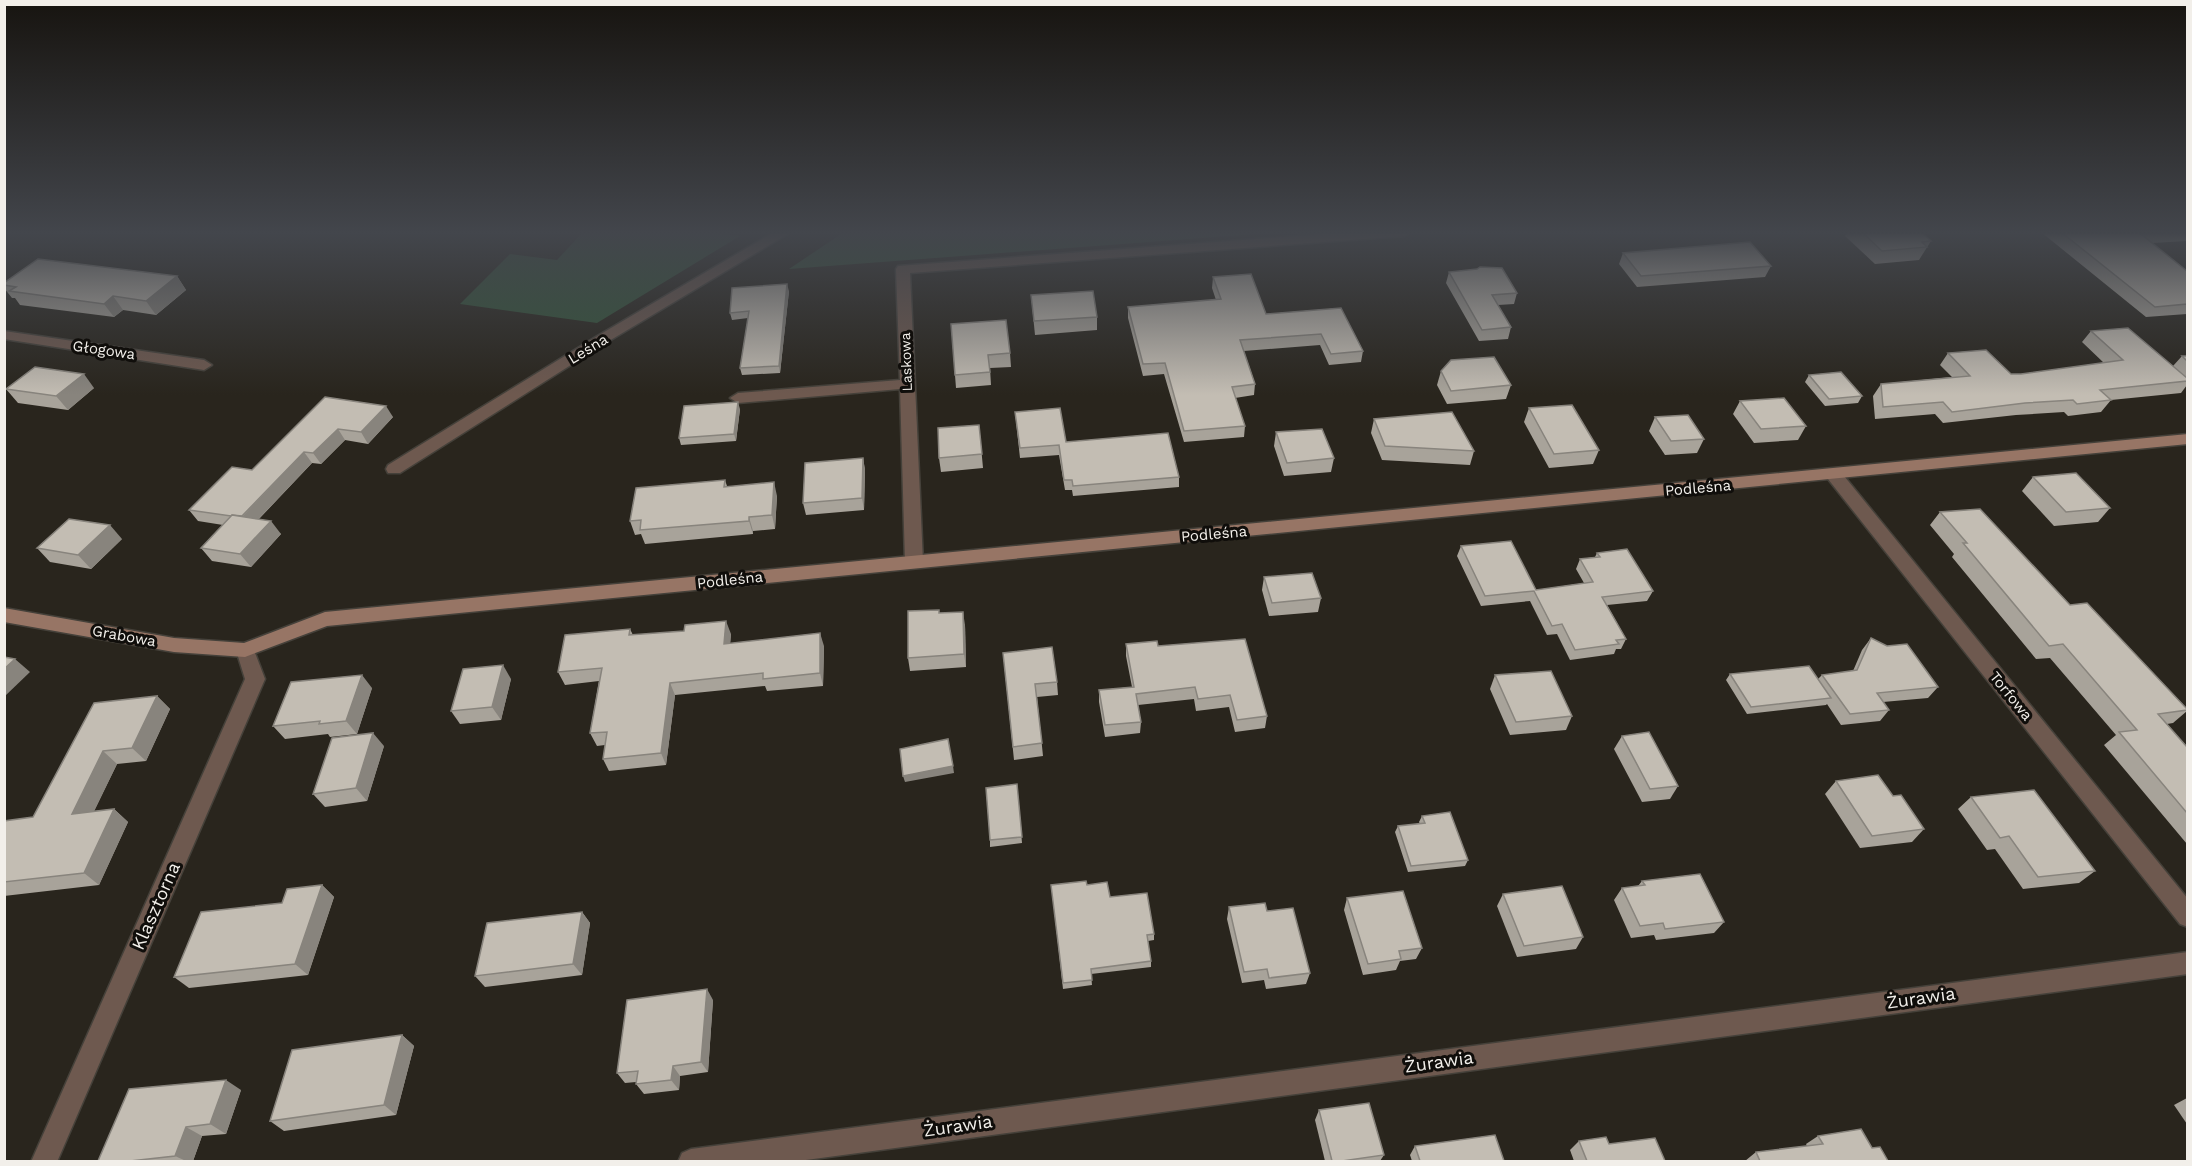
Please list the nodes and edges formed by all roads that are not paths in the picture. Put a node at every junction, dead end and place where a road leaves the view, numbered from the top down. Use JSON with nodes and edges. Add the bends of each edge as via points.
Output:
{"nodes":[{"id":1,"x":692,"y":286,"type":"edge"},
{"id":2,"x":903,"y":286,"type":"edge"},
{"id":3,"x":4,"y":335,"type":"edge"},
{"id":4,"x":204,"y":365,"type":"dead end"},
{"id":5,"x":906,"y":384,"type":"junction"},
{"id":6,"x":738,"y":398,"type":"dead end"},
{"id":7,"x":2187,"y":439,"type":"edge"},
{"id":8,"x":394,"y":469,"type":"dead end"},
{"id":9,"x":1834,"y":475,"type":"junction"},
{"id":10,"x":914,"y":562,"type":"junction"},
{"id":11,"x":4,"y":615,"type":"edge"},
{"id":12,"x":245,"y":650,"type":"junction"},
{"id":13,"x":2187,"y":918,"type":"edge"},
{"id":14,"x":2187,"y":963,"type":"edge"},
{"id":15,"x":45,"y":1161,"type":"edge"},
{"id":16,"x":692,"y":1161,"type":"edge"}],
"edges":[{"from":1,"to":8,"type":"street","name":"Leśna"},
{"from":2,"to":5,"type":"street","name":"Laskowa"},
{"from":3,"to":4,"type":"street","name":"Głogowa"},
{"from":5,"to":6,"type":"street"},
{"from":5,"to":10,"type":"street","name":"Laskowa"},
{"from":7,"to":9,"type":"street","name":"Podleśna"},
{"from":9,"to":10,"type":"street","name":"Podleśna"},
{"from":9,"to":13,"type":"street","name":"Torfowa"},
{"from":10,"to":12,"type":"street","name":"Podleśna","via":[[325,619]]},
{"from":11,"to":12,"type":"street","name":"Grabowa","via":[[174,645]]},
{"from":12,"to":15,"type":"street","name":"Klasztorna","via":[[255,679]]},
{"from":14,"to":16,"type":"street","name":"Żurawia"}]}
